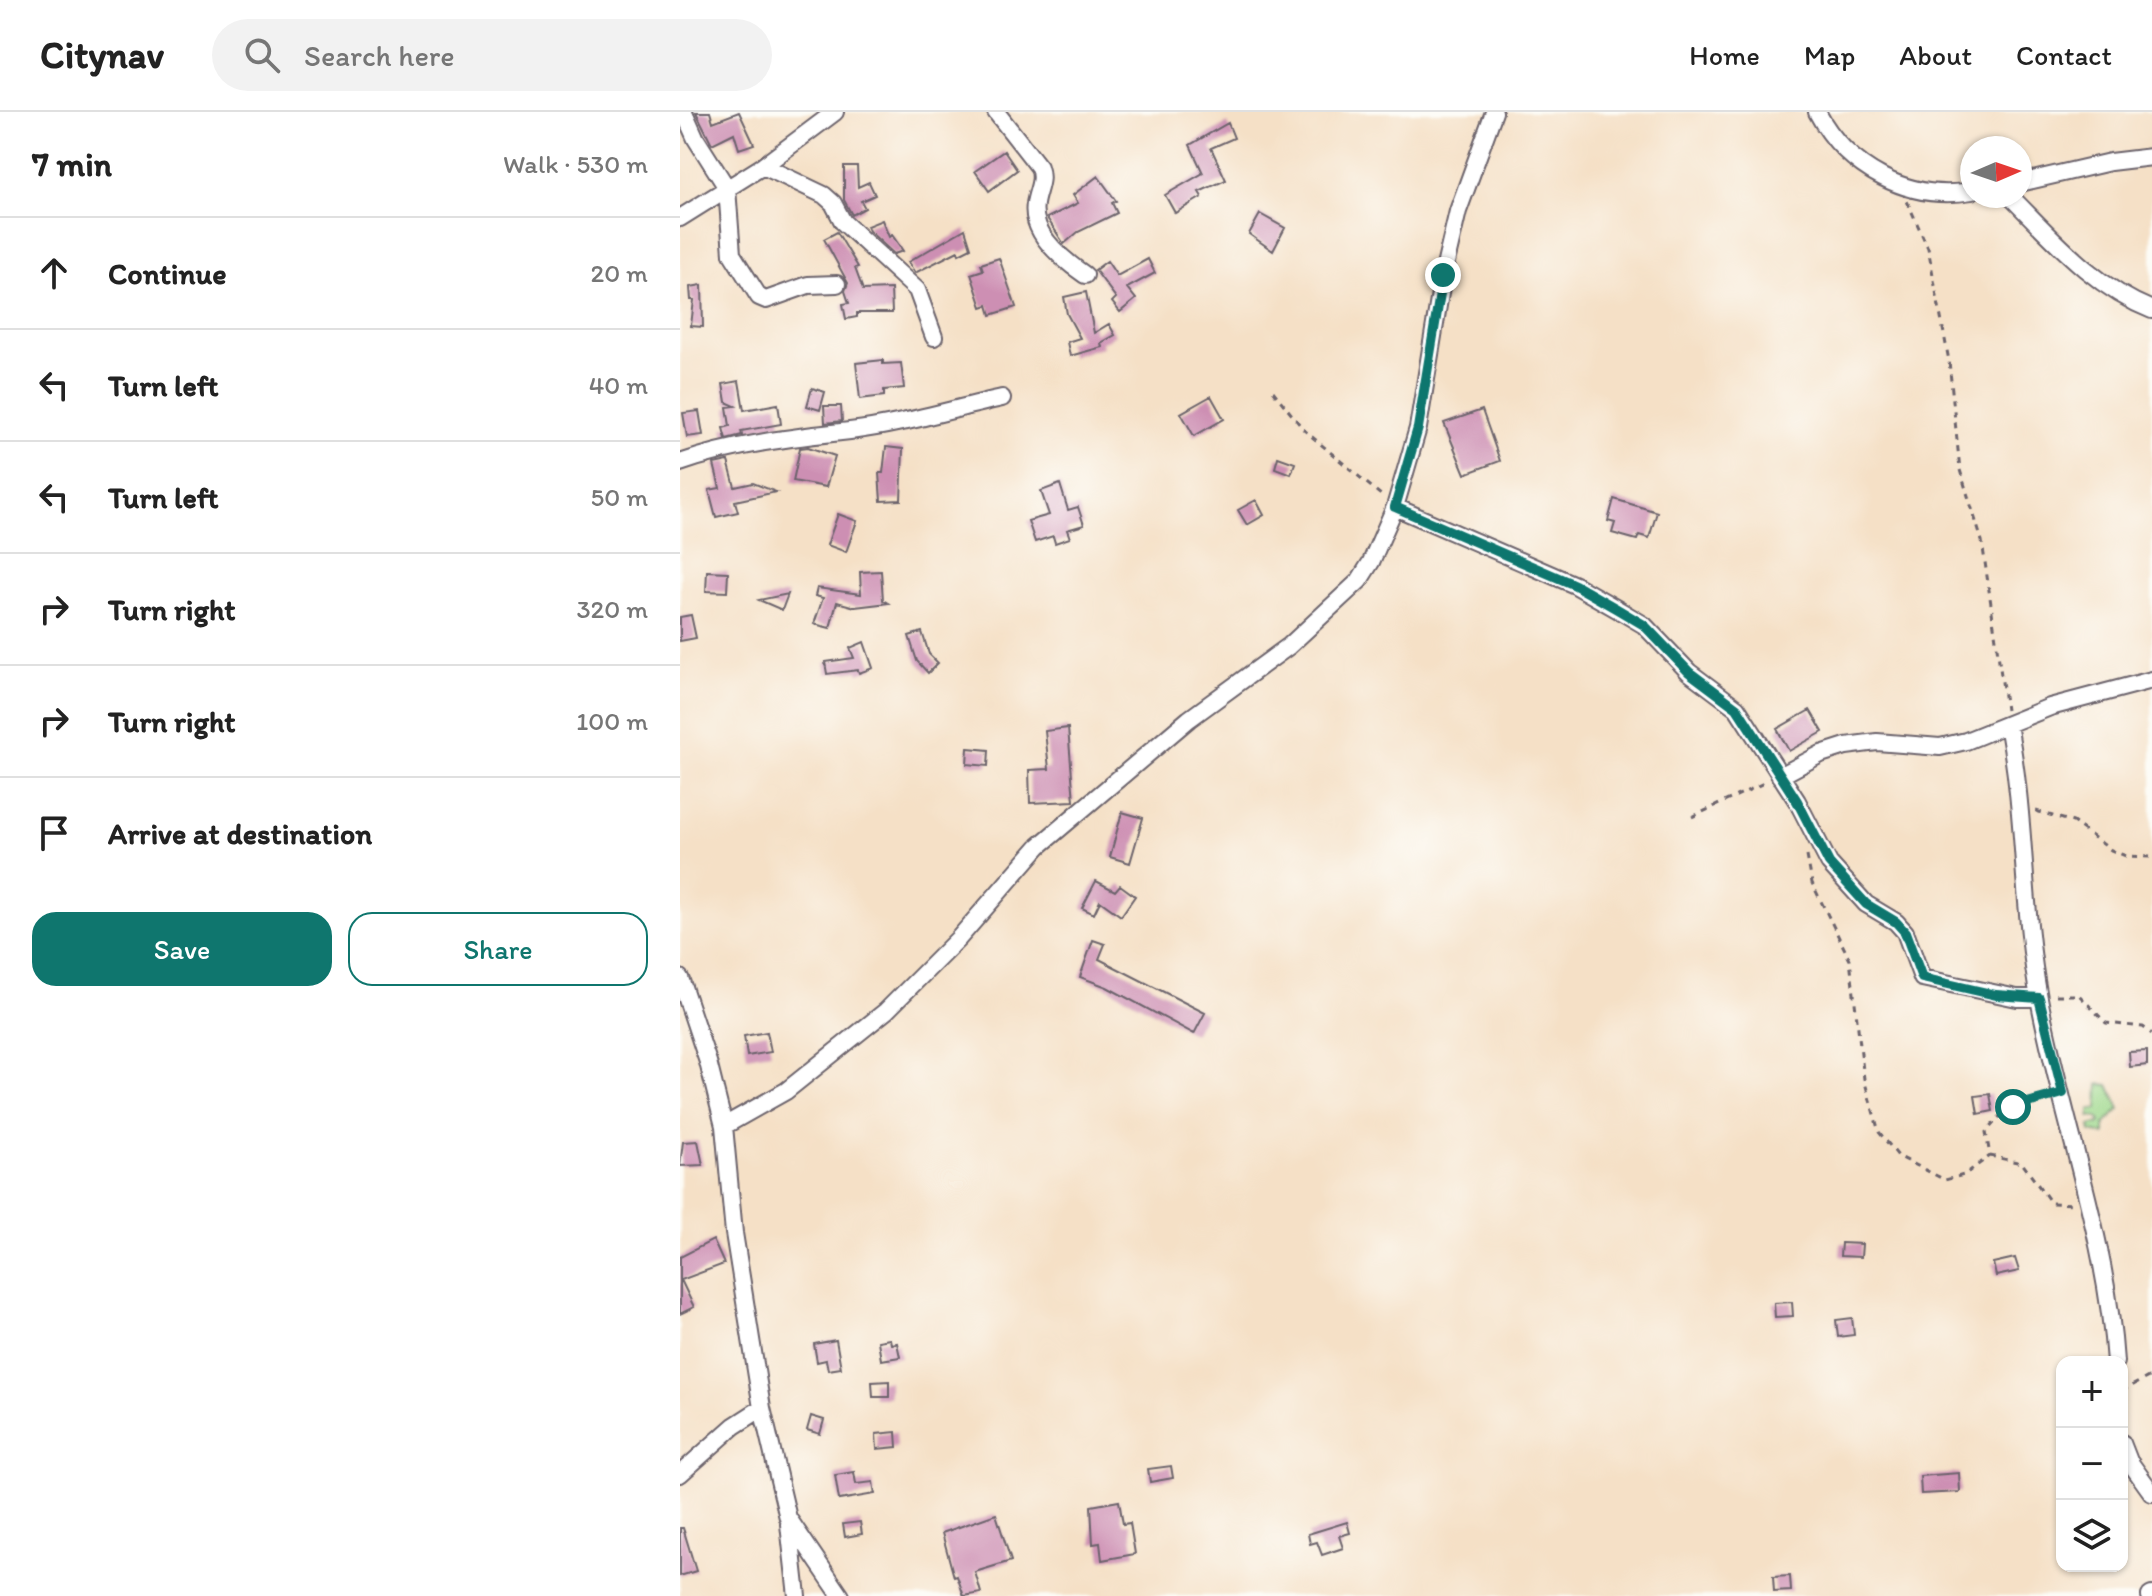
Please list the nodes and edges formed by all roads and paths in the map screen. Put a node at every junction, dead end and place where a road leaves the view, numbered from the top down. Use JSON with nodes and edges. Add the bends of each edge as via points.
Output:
{"nodes":[{"id":1,"x":684,"y":112,"type":"edge"},
{"id":2,"x":835,"y":112,"type":"edge"},
{"id":3,"x":996,"y":112,"type":"edge"},
{"id":4,"x":1494,"y":112,"type":"edge"},
{"id":5,"x":1817,"y":112,"type":"edge"},
{"id":6,"x":2152,"y":157,"type":"edge"},
{"id":7,"x":763,"y":166,"type":"junction"},
{"id":8,"x":2032,"y":180,"type":"edge"},
{"id":9,"x":727,"y":188,"type":"junction"},
{"id":10,"x":1902,"y":189,"type":"junction"},
{"id":11,"x":1960,"y":192,"type":"edge"},
{"id":12,"x":2022,"y":208,"type":"edge"},
{"id":13,"x":680,"y":218,"type":"edge"},
{"id":14,"x":1085,"y":275,"type":"dead end"},
{"id":15,"x":837,"y":284,"type":"dead end"},
{"id":16,"x":2152,"y":310,"type":"edge"},
{"id":17,"x":934,"y":337,"type":"dead end"},
{"id":18,"x":1273,"y":391,"type":"dead end"},
{"id":19,"x":1002,"y":398,"type":"dead end"},
{"id":20,"x":680,"y":463,"type":"edge"},
{"id":21,"x":1395,"y":507,"type":"junction"},
{"id":22,"x":2152,"y":680,"type":"edge"},
{"id":23,"x":2008,"y":725,"type":"junction"},
{"id":24,"x":1780,"y":776,"type":"junction"},
{"id":25,"x":2036,"y":811,"type":"dead end"},
{"id":26,"x":1692,"y":817,"type":"dead end"},
{"id":27,"x":1806,"y":853,"type":"dead end"},
{"id":28,"x":2152,"y":857,"type":"edge"},
{"id":29,"x":680,"y":981,"type":"edge"},
{"id":30,"x":2039,"y":998,"type":"junction"},
{"id":31,"x":2152,"y":1034,"type":"edge"},
{"id":32,"x":2063,"y":1093,"type":"junction"},
{"id":33,"x":724,"y":1126,"type":"junction"},
{"id":34,"x":1990,"y":1156,"type":"junction"},
{"id":35,"x":2087,"y":1199,"type":"junction"},
{"id":36,"x":2115,"y":1356,"type":"edge"},
{"id":37,"x":2152,"y":1375,"type":"edge"},
{"id":38,"x":2128,"y":1388,"type":"edge"},
{"id":39,"x":762,"y":1408,"type":"junction"},
{"id":40,"x":2128,"y":1458,"type":"edge"},
{"id":41,"x":680,"y":1474,"type":"edge"},
{"id":42,"x":2152,"y":1493,"type":"edge"},
{"id":43,"x":788,"y":1518,"type":"junction"},
{"id":44,"x":797,"y":1596,"type":"edge"},
{"id":45,"x":841,"y":1596,"type":"edge"}],
"edges":[{"from":1,"to":9,"type":"street"},
{"from":2,"to":7,"type":"street"},
{"from":3,"to":14,"type":"street","via":[[1039,167],[1038,228],[1066,262]]},
{"from":4,"to":21,"type":"street","via":[[1458,211],[1418,428]]},
{"from":5,"to":10,"type":"street","via":[[1844,149]]},
{"from":6,"to":8,"type":"street"},
{"from":7,"to":9,"type":"street"},
{"from":7,"to":17,"type":"street","via":[[833,203],[843,222],[917,290]]},
{"from":9,"to":13,"type":"street"},
{"from":9,"to":15,"type":"street","via":[[732,254],[759,297],[766,300],[808,285]]},
{"from":10,"to":11,"type":"street"},
{"from":10,"to":23,"type":"path","via":[[1928,248],[1949,361],[1960,470],[1982,541]]},
{"from":12,"to":16,"type":"street","via":[[2078,264]]},
{"from":18,"to":21,"type":"path","via":[[1304,430]]},
{"from":19,"to":20,"type":"street"},
{"from":21,"to":24,"type":"street","via":[[1575,585],[1644,625],[1689,672],[1737,708]]},
{"from":21,"to":33,"type":"street","via":[[1371,562],[1342,600],[1122,773],[1039,846],[886,1011],[786,1091]]},
{"from":22,"to":23,"type":"street","via":[[2050,707]]},
{"from":23,"to":24,"type":"street","via":[[1940,747],[1877,742],[1846,746]]},
{"from":23,"to":30,"type":"street"},
{"from":24,"to":26,"type":"path"},
{"from":24,"to":30,"type":"street","via":[[1829,863],[1866,904],[1905,932],[1922,978],[1996,995]]},
{"from":25,"to":28,"type":"path","via":[[2073,822],[2126,856]]},
{"from":27,"to":34,"type":"path","via":[[1812,883],[1850,960],[1864,1079],[1879,1132],[1898,1156],[1945,1180],[1964,1175]]},
{"from":29,"to":33,"type":"street"},
{"from":30,"to":31,"type":"path","via":[[2070,992],[2106,1023],[2143,1027]]},
{"from":30,"to":32,"type":"street"},
{"from":32,"to":34,"type":"path","via":[[2003,1113],[1986,1132]]},
{"from":32,"to":35,"type":"street"},
{"from":33,"to":39,"type":"street","via":[[734,1233]]},
{"from":34,"to":35,"type":"path","via":[[2022,1163],[2051,1203]]},
{"from":35,"to":36,"type":"street","via":[[2113,1320]]},
{"from":37,"to":38,"type":"path"},
{"from":39,"to":41,"type":"street"},
{"from":39,"to":43,"type":"street"},
{"from":40,"to":42,"type":"street"},
{"from":43,"to":44,"type":"street"},
{"from":43,"to":45,"type":"street"}]}
